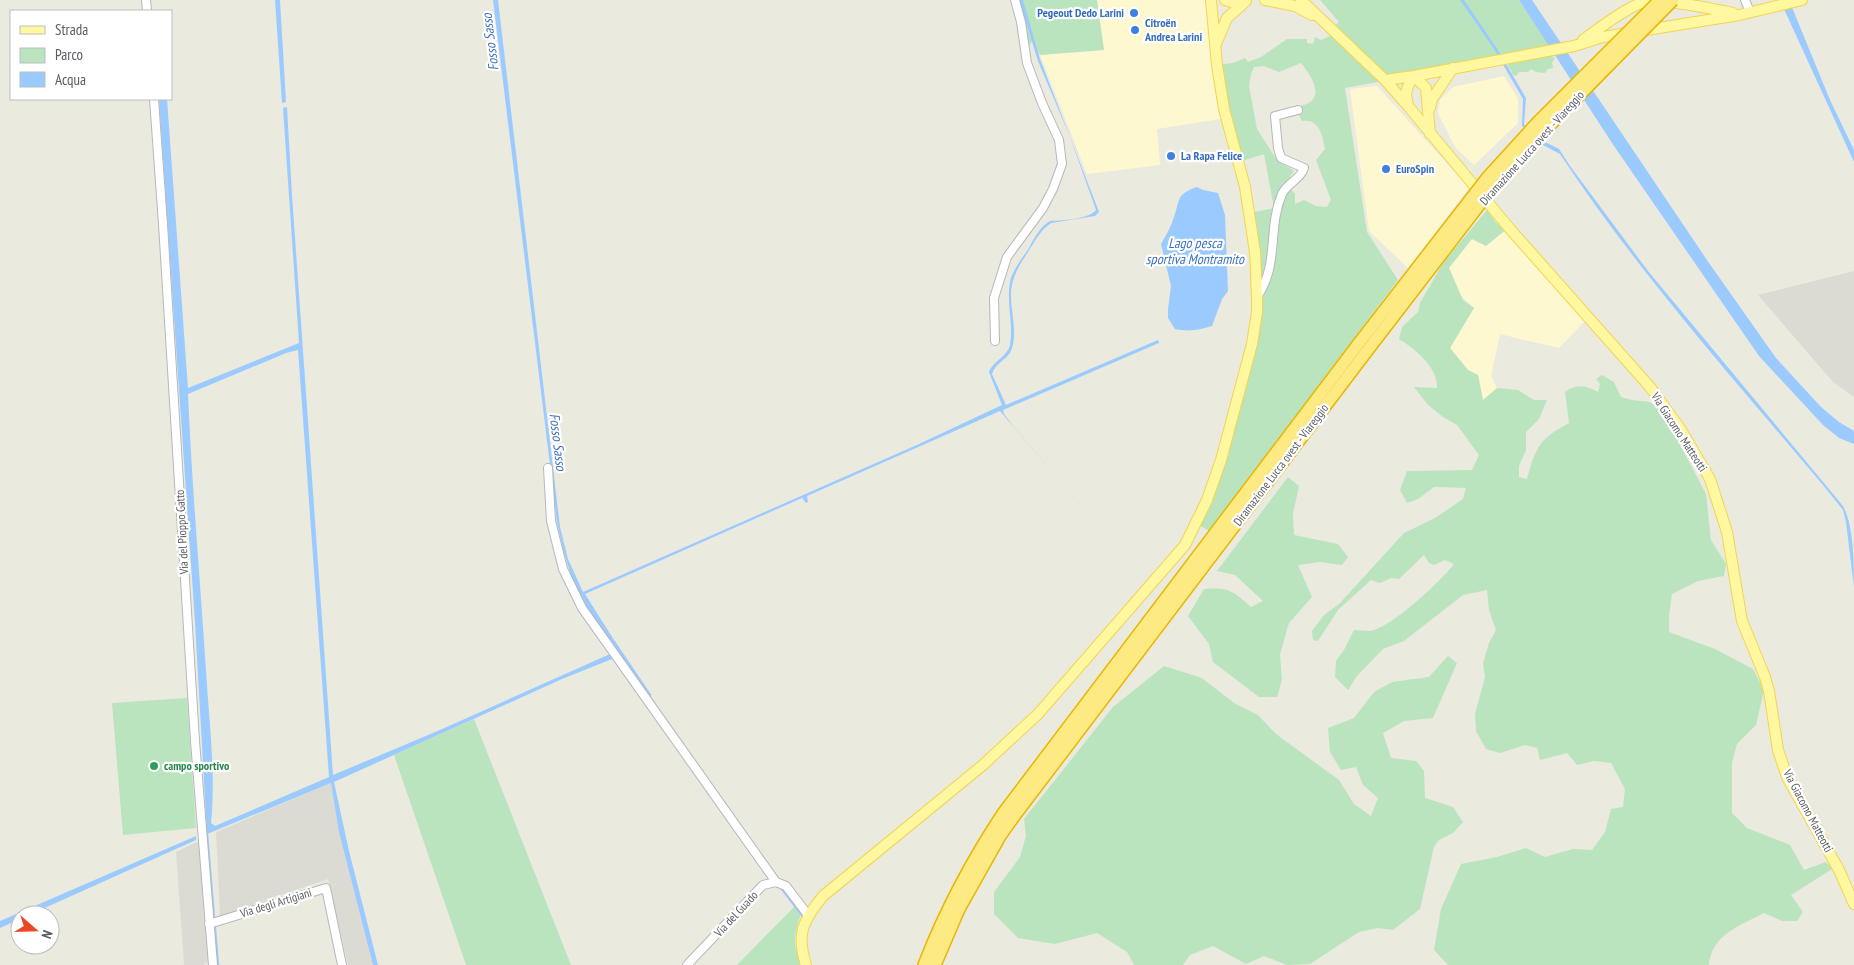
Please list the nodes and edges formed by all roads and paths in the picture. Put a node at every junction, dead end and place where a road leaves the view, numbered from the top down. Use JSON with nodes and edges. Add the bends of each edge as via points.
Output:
{"nodes":[{"id":1,"x":1015,"y":0,"type":"edge"},
{"id":2,"x":1211,"y":0,"type":"edge"},
{"id":3,"x":1225,"y":0,"type":"edge"},
{"id":4,"x":1265,"y":0,"type":"edge"},
{"id":5,"x":1301,"y":0,"type":"edge"},
{"id":6,"x":1660,"y":0,"type":"edge"},
{"id":7,"x":1673,"y":0,"type":"edge"},
{"id":8,"x":1745,"y":0,"type":"edge"},
{"id":9,"x":1247,"y":1,"type":"edge"},
{"id":10,"x":1797,"y":1,"type":"edge"},
{"id":11,"x":1750,"y":12,"type":"junction"},
{"id":12,"x":1739,"y":15,"type":"junction"},
{"id":13,"x":1324,"y":22,"type":"junction"},
{"id":14,"x":1574,"y":46,"type":"junction"},
{"id":15,"x":1215,"y":47,"type":"junction"},
{"id":16,"x":1453,"y":68,"type":"junction"},
{"id":17,"x":1414,"y":76,"type":"junction"},
{"id":18,"x":1385,"y":80,"type":"junction"},
{"id":19,"x":154,"y":100,"type":"edge"},
{"id":20,"x":1408,"y":106,"type":"junction"},
{"id":21,"x":1298,"y":110,"type":"dead end"},
{"id":22,"x":1429,"y":114,"type":"junction"},
{"id":23,"x":1430,"y":134,"type":"junction"},
{"id":24,"x":1257,"y":297,"type":"junction"},
{"id":25,"x":995,"y":341,"type":"dead end"},
{"id":26,"x":1363,"y":347,"type":"junction"},
{"id":27,"x":548,"y":468,"type":"dead end"},
{"id":28,"x":1009,"y":814,"type":"junction"},
{"id":29,"x":776,"y":882,"type":"junction"},
{"id":30,"x":1854,"y":904,"type":"edge"},
{"id":31,"x":808,"y":915,"type":"junction"},
{"id":32,"x":209,"y":924,"type":"junction"},
{"id":33,"x":213,"y":965,"type":"edge"},
{"id":34,"x":342,"y":965,"type":"edge"},
{"id":35,"x":688,"y":965,"type":"edge"},
{"id":36,"x":806,"y":965,"type":"edge"},
{"id":37,"x":924,"y":965,"type":"edge"},
{"id":38,"x":935,"y":965,"type":"edge"}],
"edges":[{"from":1,"to":25,"type":"street","via":[[1026,63],[1059,140],[1062,164],[1043,208],[1007,257],[994,298]]},
{"from":2,"to":15,"type":"main road"},
{"from":3,"to":9,"type":"main road"},
{"from":4,"to":13,"type":"main road","via":[[1295,6]]},
{"from":5,"to":13,"type":"main road"},
{"from":6,"to":26,"type":"highway","name":"Diramazione Lucca ovest - Viareggio","bridge":true,"via":[[1487,178]]},
{"from":7,"to":26,"type":"highway","name":"Diramazione Lucca ovest - Viareggio","bridge":true,"via":[[1496,183]]},
{"from":8,"to":11,"type":"street"},
{"from":9,"to":15,"type":"main road","via":[[1227,18]]},
{"from":10,"to":11,"type":"main road"},
{"from":11,"to":12,"type":"main road"},
{"from":12,"to":14,"type":"main road","via":[[1603,37]]},
{"from":12,"to":14,"type":"main road","via":[[1676,1],[1645,2]]},
{"from":13,"to":18,"type":"main road","name":"Via Giacomo Matteotti"},
{"from":14,"to":16,"type":"main road"},
{"from":15,"to":24,"type":"main road","via":[[1224,109],[1245,186],[1255,252]]},
{"from":16,"to":17,"type":"main road"},
{"from":16,"to":22,"type":"main road","via":[[1432,99]]},
{"from":17,"to":18,"type":"main road"},
{"from":17,"to":20,"type":"main road","via":[[1407,86],[1405,97]]},
{"from":17,"to":22,"type":"main road","via":[[1426,88]]},
{"from":18,"to":20,"type":"main road","name":"Via Giacomo Matteotti"},
{"from":19,"to":32,"type":"street","name":"Via del Pioppo Gatto"},
{"from":20,"to":23,"type":"main road","name":"Via Giacomo Matteotti"},
{"from":21,"to":24,"type":"street","via":[[1275,116],[1281,158],[1304,168],[1282,193],[1274,224],[1271,265],[1266,285]]},
{"from":22,"to":23,"type":"main road"},
{"from":23,"to":30,"type":"main road","name":"Via Giacomo Matteotti","via":[[1650,387],[1710,479],[1727,532],[1742,621],[1765,677],[1778,750],[1787,777]]},
{"from":24,"to":31,"type":"main road","via":[[1252,344],[1221,460],[1207,500],[1184,545],[1038,714],[983,765],[823,896]]},
{"from":26,"to":28,"type":"highway","name":"Diramazione Lucca ovest - Viareggio","via":[[1292,433]]},
{"from":26,"to":28,"type":"highway","name":"Diramazione Lucca ovest - Viareggio","via":[[1292,450]]},
{"from":27,"to":29,"type":"street","via":[[551,521],[563,568],[582,608]]},
{"from":28,"to":37,"type":"highway","name":"Diramazione Lucca ovest - Viareggio","via":[[986,838],[942,920]]},
{"from":28,"to":38,"type":"highway","name":"Diramazione Lucca ovest - Viareggio","via":[[959,909]]},
{"from":29,"to":31,"type":"street","via":[[786,886]]},
{"from":29,"to":35,"type":"street","name":"Via del Guado","via":[[763,886]]},
{"from":31,"to":36,"type":"main road","via":[[800,947]]},
{"from":32,"to":33,"type":"street","name":"Via del Pioppo Gatto"},
{"from":32,"to":34,"type":"street","name":"Via degli Artigiani","via":[[326,888]]}]}
